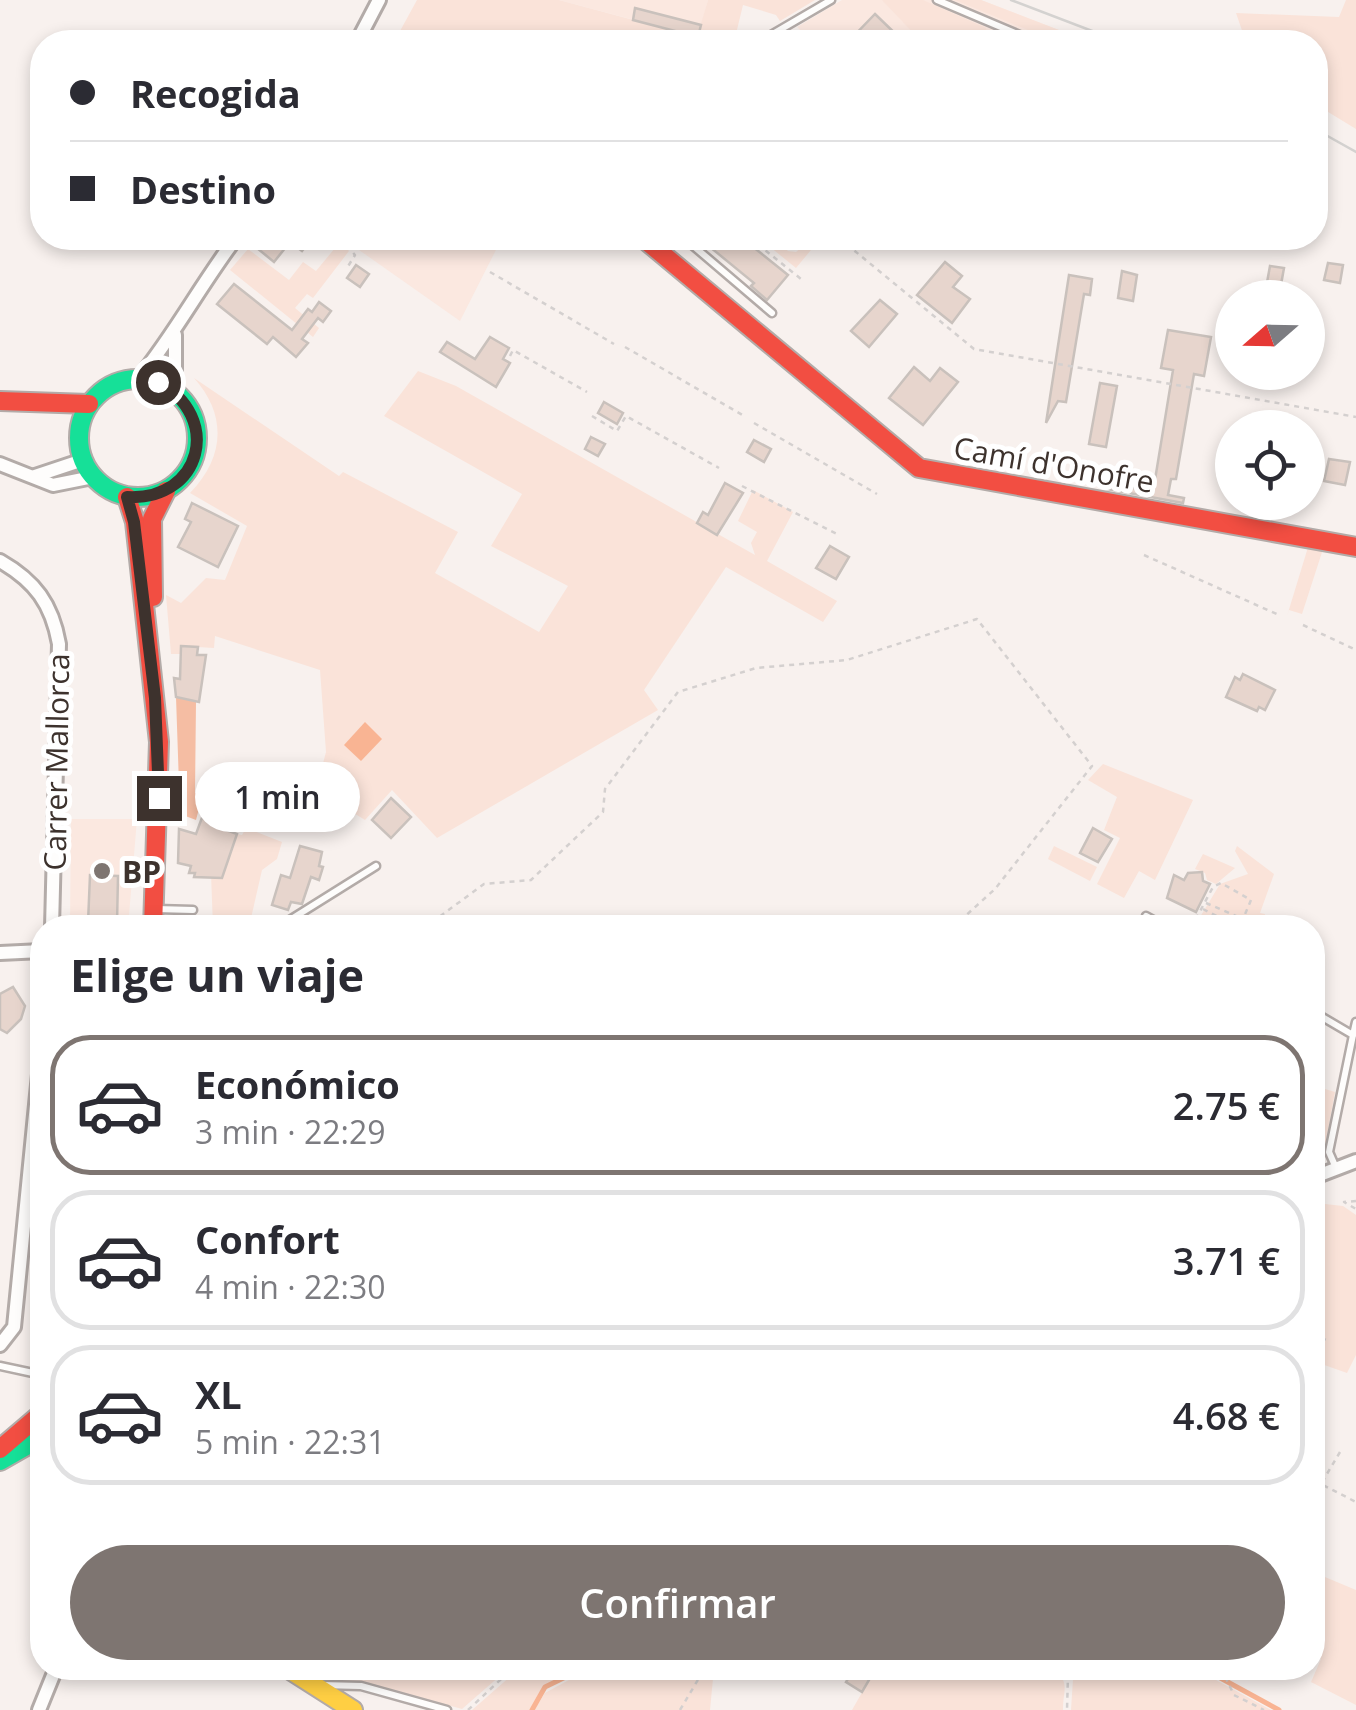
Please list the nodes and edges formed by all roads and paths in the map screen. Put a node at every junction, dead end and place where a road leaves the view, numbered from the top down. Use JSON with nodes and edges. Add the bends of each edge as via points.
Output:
{"nodes":[{"id":1,"x":379,"y":0,"type":"edge"},
{"id":2,"x":831,"y":0,"type":"edge"},
{"id":3,"x":937,"y":0,"type":"edge"},
{"id":4,"x":363,"y":30,"type":"edge"},
{"id":5,"x":780,"y":30,"type":"edge"},
{"id":6,"x":1008,"y":30,"type":"edge"},
{"id":7,"x":228,"y":250,"type":"edge"},
{"id":8,"x":351,"y":250,"type":"edge"},
{"id":9,"x":658,"y":250,"type":"edge"},
{"id":10,"x":698,"y":250,"type":"edge"},
{"id":11,"x":765,"y":250,"type":"edge"},
{"id":12,"x":854,"y":250,"type":"edge"},
{"id":13,"x":347,"y":268,"type":"dead end"},
{"id":14,"x":490,"y":272,"type":"dead end"},
{"id":15,"x":801,"y":278,"type":"dead end"},
{"id":16,"x":772,"y":313,"type":"dead end"},
{"id":17,"x":175,"y":335,"type":"junction"},
{"id":18,"x":614,"y":344,"type":"dead end"},
{"id":19,"x":625,"y":348,"type":"dead end"},
{"id":20,"x":510,"y":356,"type":"dead end"},
{"id":21,"x":139,"y":378,"type":"junction"},
{"id":22,"x":175,"y":391,"type":"junction"},
{"id":23,"x":587,"y":392,"type":"dead end"},
{"id":24,"x":0,"y":400,"type":"edge"},
{"id":25,"x":85,"y":413,"type":"junction"},
{"id":26,"x":592,"y":416,"type":"dead end"},
{"id":27,"x":1356,"y":417,"type":"edge"},
{"id":28,"x":746,"y":418,"type":"dead end"},
{"id":29,"x":754,"y":423,"type":"dead end"},
{"id":30,"x":0,"y":464,"type":"edge"},
{"id":31,"x":88,"y":468,"type":"junction"},
{"id":32,"x":720,"y":468,"type":"dead end"},
{"id":33,"x":742,"y":486,"type":"dead end"},
{"id":34,"x":166,"y":491,"type":"junction"},
{"id":35,"x":877,"y":494,"type":"dead end"},
{"id":36,"x":127,"y":497,"type":"junction"},
{"id":37,"x":838,"y":534,"type":"dead end"},
{"id":38,"x":1356,"y":547,"type":"edge"},
{"id":39,"x":1144,"y":555,"type":"dead end"},
{"id":40,"x":0,"y":562,"type":"edge"},
{"id":41,"x":1279,"y":615,"type":"dead end"},
{"id":42,"x":1303,"y":625,"type":"dead end"},
{"id":43,"x":1356,"y":650,"type":"edge"},
{"id":44,"x":155,"y":698,"type":"junction"},
{"id":45,"x":376,"y":866,"type":"dead end"},
{"id":46,"x":1204,"y":903,"type":"junction"},
{"id":47,"x":1202,"y":908,"type":"junction"},
{"id":48,"x":193,"y":910,"type":"dead end"},
{"id":49,"x":52,"y":915,"type":"edge"},
{"id":50,"x":154,"y":915,"type":"edge"},
{"id":51,"x":169,"y":915,"type":"edge"},
{"id":52,"x":298,"y":915,"type":"edge"},
{"id":53,"x":442,"y":915,"type":"edge"},
{"id":54,"x":967,"y":915,"type":"edge"},
{"id":55,"x":1198,"y":915,"type":"edge"},
{"id":56,"x":1216,"y":915,"type":"edge"},
{"id":57,"x":1233,"y":915,"type":"edge"},
{"id":58,"x":1245,"y":915,"type":"edge"},
{"id":59,"x":30,"y":952,"type":"edge"},
{"id":60,"x":0,"y":953,"type":"edge"},
{"id":61,"x":1325,"y":1019,"type":"edge"},
{"id":62,"x":1356,"y":1022,"type":"edge"},
{"id":63,"x":1353,"y":1035,"type":"junction"},
{"id":64,"x":1356,"y":1161,"type":"edge"},
{"id":65,"x":30,"y":1165,"type":"edge"},
{"id":66,"x":1336,"y":1168,"type":"junction"},
{"id":67,"x":1325,"y":1172,"type":"edge"},
{"id":68,"x":1356,"y":1201,"type":"edge"},
{"id":69,"x":1356,"y":1210,"type":"edge"},
{"id":70,"x":0,"y":1345,"type":"edge"},
{"id":71,"x":0,"y":1366,"type":"edge"},
{"id":72,"x":30,"y":1373,"type":"edge"},
{"id":73,"x":30,"y":1424,"type":"edge"},
{"id":74,"x":30,"y":1444,"type":"edge"},
{"id":75,"x":0,"y":1450,"type":"edge"},
{"id":76,"x":1340,"y":1452,"type":"dead end"},
{"id":77,"x":0,"y":1462,"type":"edge"},
{"id":78,"x":1325,"y":1477,"type":"edge"},
{"id":79,"x":1325,"y":1486,"type":"edge"},
{"id":80,"x":1356,"y":1502,"type":"edge"},
{"id":81,"x":51,"y":1680,"type":"edge"},
{"id":82,"x":306,"y":1680,"type":"edge"},
{"id":83,"x":500,"y":1680,"type":"edge"},
{"id":84,"x":698,"y":1680,"type":"edge"},
{"id":85,"x":1068,"y":1680,"type":"edge"},
{"id":86,"x":1228,"y":1680,"type":"edge"},
{"id":87,"x":315,"y":1686,"type":"junction"},
{"id":88,"x":39,"y":1710,"type":"edge"},
{"id":89,"x":353,"y":1710,"type":"edge"},
{"id":90,"x":446,"y":1710,"type":"edge"},
{"id":91,"x":468,"y":1710,"type":"edge"},
{"id":92,"x":680,"y":1710,"type":"edge"},
{"id":93,"x":1067,"y":1710,"type":"edge"},
{"id":94,"x":1264,"y":1710,"type":"edge"}],
"edges":[{"from":1,"to":4,"type":"street"},
{"from":2,"to":5,"type":"lane"},
{"from":3,"to":6,"type":"lane"},
{"from":7,"to":17,"type":"street"},
{"from":8,"to":13,"type":"path","via":[[355,255]]},
{"from":9,"to":38,"type":"street","name":"Camí d'Onofre","via":[[920,468]]},
{"from":10,"to":16,"type":"lane"},
{"from":11,"to":15,"type":"path"},
{"from":12,"to":27,"type":"path","via":[[974,349]]},
{"from":14,"to":18,"type":"path"},
{"from":17,"to":21,"type":"street"},
{"from":17,"to":22,"type":"street"},
{"from":19,"to":28,"type":"path"},
{"from":20,"to":23,"type":"path","via":[[513,350]]},
{"from":21,"to":22,"type":"street"},
{"from":21,"to":25,"type":"street","via":[[102,390]]},
{"from":22,"to":34,"type":"street","via":[[188,405],[198,443],[192,463]]},
{"from":24,"to":25,"type":"street"},
{"from":25,"to":31,"type":"street"},
{"from":26,"to":32,"type":"path","via":[[617,430],[626,416]]},
{"from":29,"to":35,"type":"path"},
{"from":30,"to":31,"type":"street","via":[[35,476]]},
{"from":31,"to":36,"type":"street"},
{"from":33,"to":37,"type":"path"},
{"from":34,"to":36,"type":"street"},
{"from":34,"to":44,"type":"street","via":[[152,519]]},
{"from":36,"to":44,"type":"street"},
{"from":39,"to":41,"type":"path"},
{"from":40,"to":49,"type":"street","name":"Carrer Mallorca","via":[[26,576],[53,612],[59,644]]},
{"from":42,"to":43,"type":"path"},
{"from":44,"to":50,"type":"street"},
{"from":45,"to":52,"type":"lane"},
{"from":46,"to":47,"type":"path"},
{"from":46,"to":57,"type":"path"},
{"from":46,"to":58,"type":"path","via":[[1220,883],[1251,900]]},
{"from":47,"to":55,"type":"path"},
{"from":47,"to":56,"type":"path"},
{"from":48,"to":51,"type":"lane"},
{"from":53,"to":54,"type":"path","via":[[484,884],[531,880],[603,812],[606,789],[678,692],[756,668],[847,660],[976,619],[1092,766],[996,889]]},
{"from":59,"to":60,"type":"street"},
{"from":61,"to":63,"type":"lane"},
{"from":62,"to":63,"type":"lane"},
{"from":63,"to":66,"type":"lane","via":[[1329,1152]]},
{"from":64,"to":66,"type":"street"},
{"from":65,"to":70,"type":"street","via":[[14,1327]]},
{"from":66,"to":67,"type":"street"},
{"from":68,"to":69,"type":"path","via":[[1344,1202]]},
{"from":71,"to":72,"type":"lane"},
{"from":73,"to":75,"type":"street"},
{"from":74,"to":77,"type":"street"},
{"from":76,"to":78,"type":"path"},
{"from":79,"to":80,"type":"path"},
{"from":81,"to":88,"type":"street"},
{"from":82,"to":87,"type":"street"},
{"from":83,"to":91,"type":"path"},
{"from":84,"to":92,"type":"path"},
{"from":85,"to":93,"type":"path"},
{"from":86,"to":94,"type":"path","via":[[1234,1695]]},
{"from":87,"to":89,"type":"street"},
{"from":87,"to":90,"type":"lane","via":[[361,1686]]}]}
